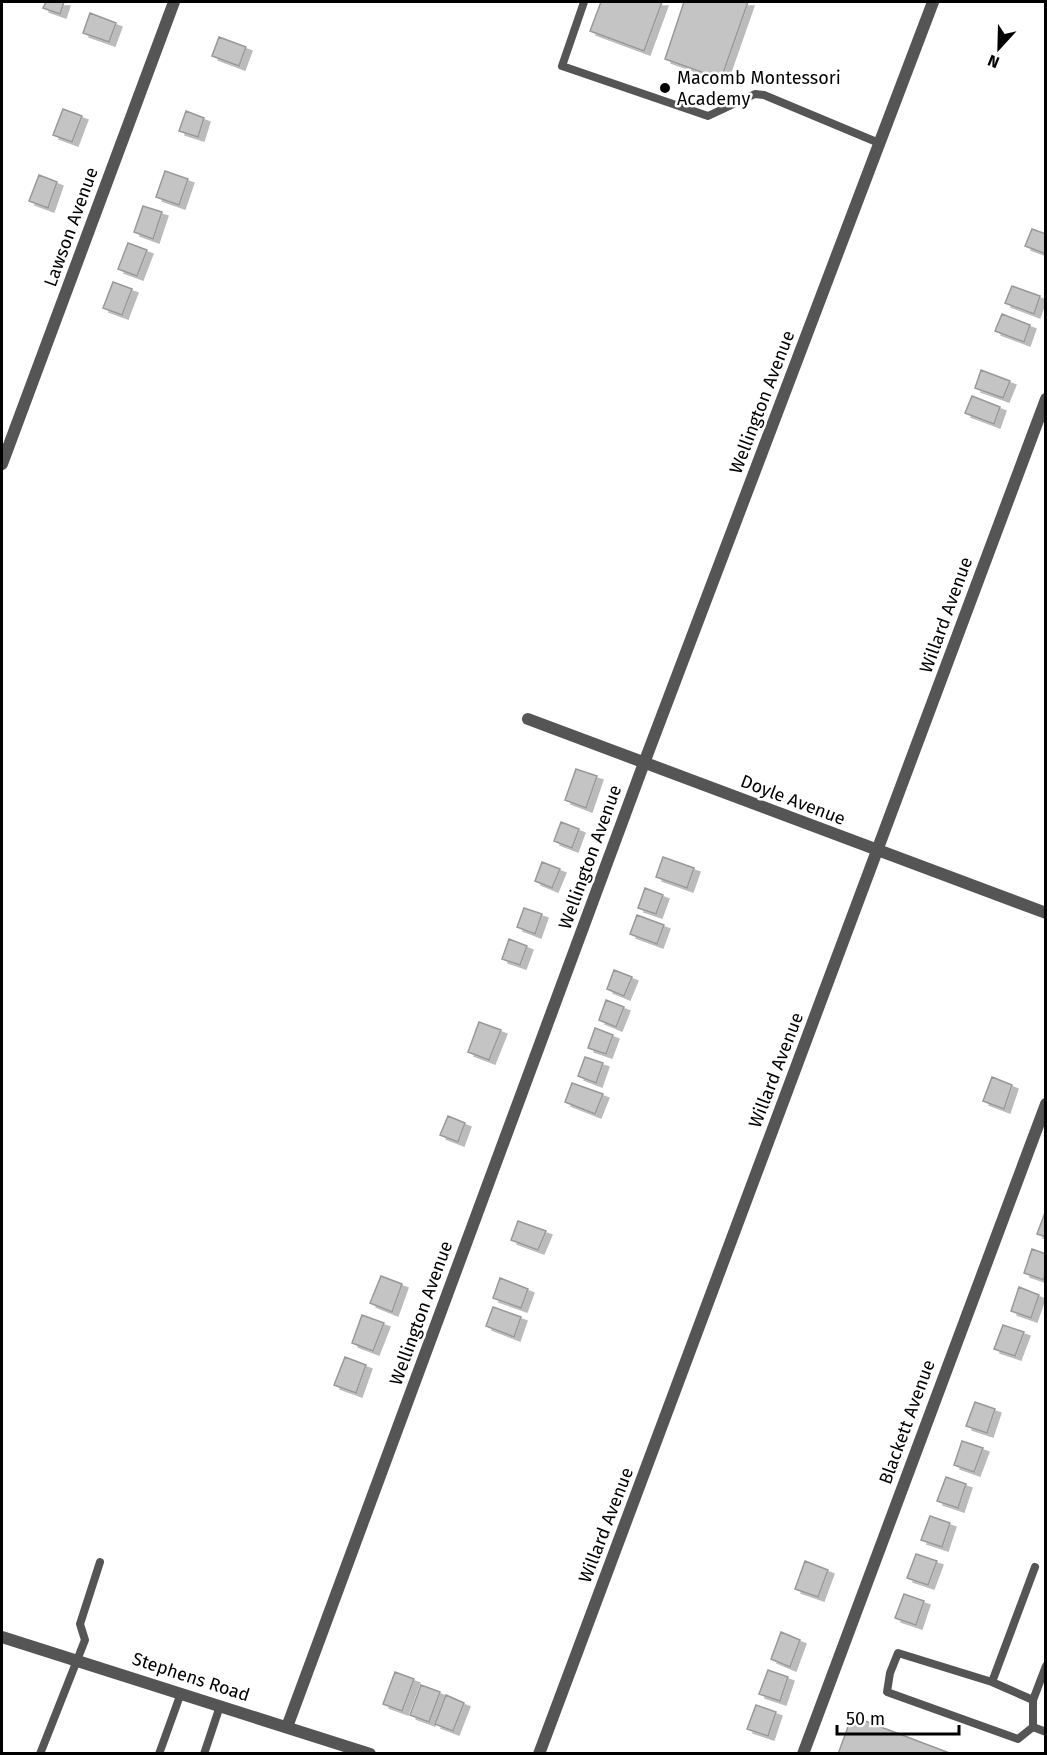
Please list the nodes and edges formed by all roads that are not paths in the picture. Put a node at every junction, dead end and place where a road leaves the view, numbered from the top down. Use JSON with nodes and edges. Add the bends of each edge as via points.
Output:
{"nodes":[{"id":1,"x":174,"y":2,"type":"edge"},
{"id":2,"x":584,"y":2,"type":"edge"},
{"id":3,"x":933,"y":2,"type":"edge"},
{"id":4,"x":879,"y":143,"type":"junction"},
{"id":5,"x":1046,"y":399,"type":"edge"},
{"id":6,"x":2,"y":464,"type":"edge"},
{"id":7,"x":528,"y":720,"type":"dead end"},
{"id":8,"x":645,"y":763,"type":"junction"},
{"id":9,"x":877,"y":852,"type":"junction"},
{"id":10,"x":1046,"y":913,"type":"edge"},
{"id":11,"x":1046,"y":1104,"type":"edge"},
{"id":12,"x":100,"y":1563,"type":"dead end"},
{"id":13,"x":1035,"y":1567,"type":"dead end"},
{"id":14,"x":2,"y":1637,"type":"edge"},
{"id":15,"x":77,"y":1660,"type":"junction"},
{"id":16,"x":1046,"y":1666,"type":"edge"},
{"id":17,"x":992,"y":1682,"type":"junction"},
{"id":18,"x":181,"y":1693,"type":"junction"},
{"id":19,"x":1033,"y":1700,"type":"junction"},
{"id":20,"x":220,"y":1706,"type":"junction"},
{"id":21,"x":287,"y":1727,"type":"junction"},
{"id":22,"x":1033,"y":1727,"type":"junction"},
{"id":23,"x":1046,"y":1732,"type":"edge"},
{"id":24,"x":354,"y":1751,"type":"edge"},
{"id":25,"x":40,"y":1754,"type":"edge"},
{"id":26,"x":159,"y":1754,"type":"edge"},
{"id":27,"x":204,"y":1754,"type":"edge"},
{"id":28,"x":370,"y":1754,"type":"edge"},
{"id":29,"x":539,"y":1754,"type":"edge"},
{"id":30,"x":803,"y":1754,"type":"edge"}],
"edges":[{"from":1,"to":6,"type":"street","name":"Lawson Avenue"},
{"from":2,"to":4,"type":"lane","via":[[562,66],[708,116],[755,94],[764,95]]},
{"from":3,"to":4,"type":"street","name":"Wellington Avenue"},
{"from":4,"to":8,"type":"street","name":"Wellington Avenue"},
{"from":5,"to":9,"type":"street","name":"Willard Avenue"},
{"from":7,"to":8,"type":"street","name":"Doyle Avenue"},
{"from":8,"to":9,"type":"street","name":"Doyle Avenue"},
{"from":8,"to":21,"type":"street","name":"Wellington Avenue"},
{"from":9,"to":10,"type":"street","name":"Doyle Avenue"},
{"from":9,"to":29,"type":"street","name":"Willard Avenue"},
{"from":11,"to":30,"type":"street","name":"Blackett Avenue"},
{"from":12,"to":15,"type":"lane","via":[[80,1624],[85,1640]]},
{"from":13,"to":17,"type":"lane"},
{"from":14,"to":15,"type":"street","name":"Stephens Road"},
{"from":15,"to":18,"type":"street","name":"Stephens Road"},
{"from":15,"to":25,"type":"lane"},
{"from":16,"to":19,"type":"lane"},
{"from":17,"to":19,"type":"lane"},
{"from":17,"to":22,"type":"lane","via":[[898,1653],[887,1692],[1018,1739]]},
{"from":18,"to":20,"type":"street","name":"Stephens Road"},
{"from":18,"to":26,"type":"lane"},
{"from":19,"to":22,"type":"lane"},
{"from":20,"to":21,"type":"street","name":"Stephens Road"},
{"from":20,"to":27,"type":"lane"},
{"from":21,"to":24,"type":"street","name":"Stephens Road"},
{"from":22,"to":23,"type":"lane"},
{"from":24,"to":28,"type":"street","name":"Stephens Road"}]}
